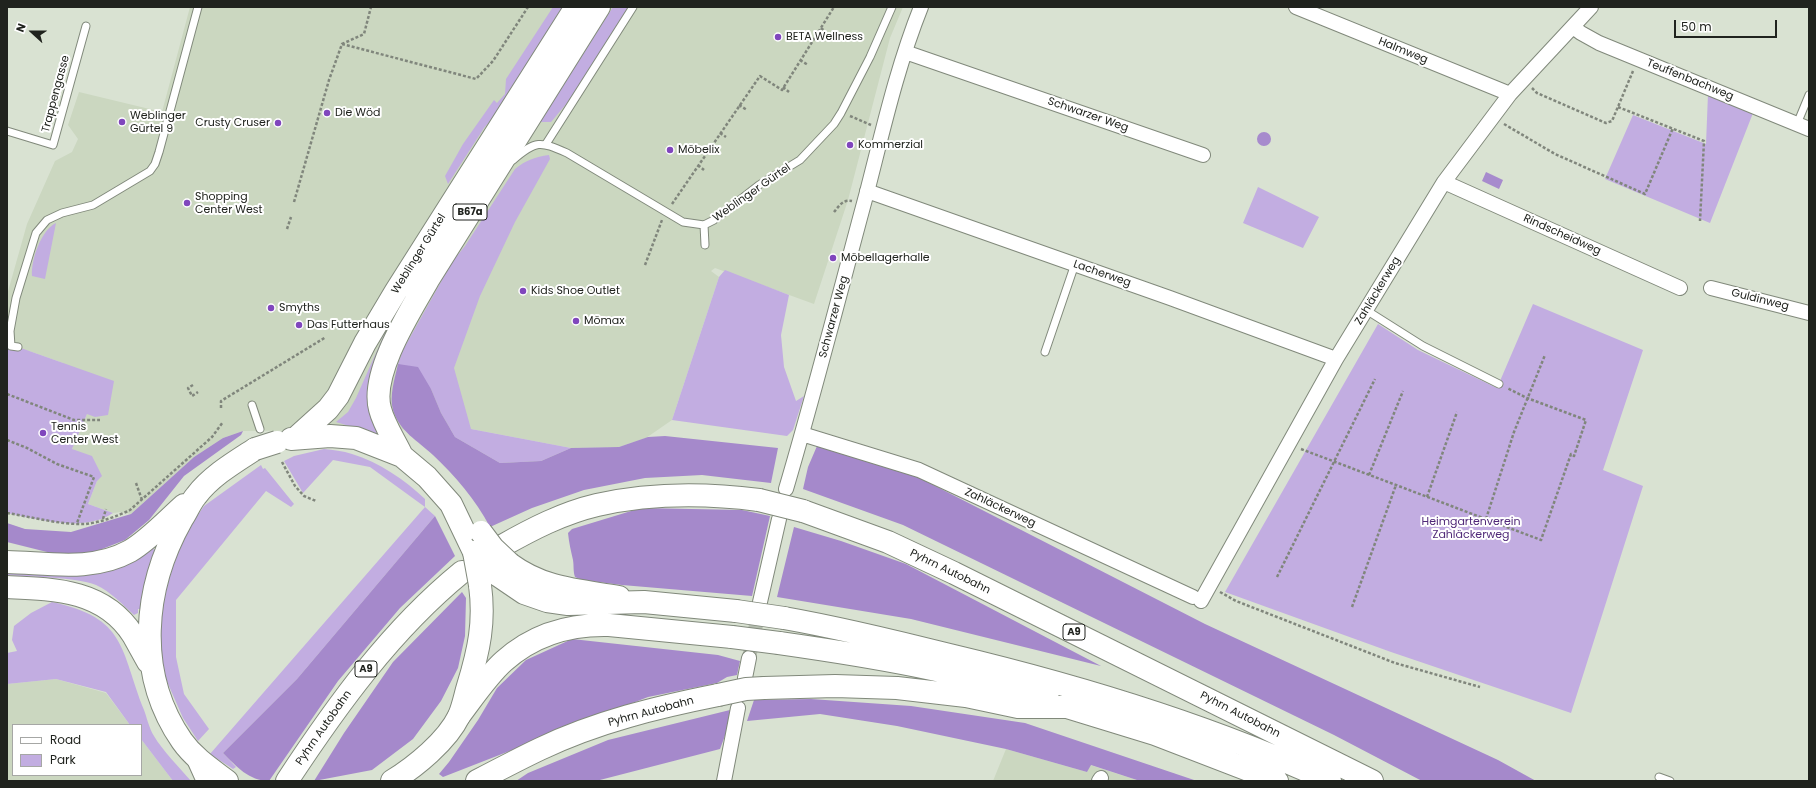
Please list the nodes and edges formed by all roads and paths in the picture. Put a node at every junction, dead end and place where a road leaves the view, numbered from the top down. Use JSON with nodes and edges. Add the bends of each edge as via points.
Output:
{"nodes":[{"id":1,"x":198,"y":7,"type":"edge"},
{"id":2,"x":371,"y":7,"type":"edge"},
{"id":3,"x":528,"y":7,"type":"edge"},
{"id":4,"x":576,"y":7,"type":"edge"},
{"id":5,"x":599,"y":7,"type":"edge"},
{"id":6,"x":633,"y":7,"type":"edge"},
{"id":7,"x":834,"y":7,"type":"edge"},
{"id":8,"x":892,"y":7,"type":"edge"},
{"id":9,"x":921,"y":7,"type":"edge"},
{"id":10,"x":1296,"y":7,"type":"edge"},
{"id":11,"x":1591,"y":7,"type":"edge"},
{"id":12,"x":86,"y":26,"type":"dead end"},
{"id":13,"x":1573,"y":26,"type":"junction"},
{"id":14,"x":821,"y":28,"type":"junction"},
{"id":15,"x":826,"y":32,"type":"dead end"},
{"id":16,"x":342,"y":44,"type":"junction"},
{"id":17,"x":905,"y":52,"type":"junction"},
{"id":18,"x":1638,"y":59,"type":"junction"},
{"id":19,"x":800,"y":60,"type":"junction"},
{"id":20,"x":808,"y":65,"type":"dead end"},
{"id":21,"x":1522,"y":80,"type":"junction"},
{"id":22,"x":783,"y":88,"type":"junction"},
{"id":23,"x":788,"y":92,"type":"dead end"},
{"id":24,"x":1510,"y":94,"type":"junction"},
{"id":25,"x":1809,"y":95,"type":"edge"},
{"id":26,"x":739,"y":106,"type":"junction"},
{"id":27,"x":1618,"y":107,"type":"junction"},
{"id":28,"x":746,"y":110,"type":"dead end"},
{"id":29,"x":841,"y":113,"type":"junction"},
{"id":30,"x":1500,"y":122,"type":"dead end"},
{"id":31,"x":868,"y":124,"type":"dead end"},
{"id":32,"x":1803,"y":126,"type":"edge"},
{"id":33,"x":1673,"y":128,"type":"junction"},
{"id":34,"x":7,"y":131,"type":"edge"},
{"id":35,"x":720,"y":133,"type":"junction"},
{"id":36,"x":726,"y":137,"type":"dead end"},
{"id":37,"x":546,"y":144,"type":"junction"},
{"id":38,"x":1203,"y":154,"type":"dead end"},
{"id":39,"x":698,"y":165,"type":"junction"},
{"id":40,"x":704,"y":170,"type":"dead end"},
{"id":41,"x":1444,"y":182,"type":"junction"},
{"id":42,"x":488,"y":184,"type":"junction"},
{"id":43,"x":865,"y":198,"type":"junction"},
{"id":44,"x":294,"y":202,"type":"dead end"},
{"id":45,"x":666,"y":212,"type":"junction"},
{"id":46,"x":834,"y":212,"type":"dead end"},
{"id":47,"x":291,"y":217,"type":"dead end"},
{"id":48,"x":1700,"y":220,"type":"dead end"},
{"id":49,"x":704,"y":225,"type":"junction"},
{"id":50,"x":287,"y":229,"type":"dead end"},
{"id":51,"x":704,"y":245,"type":"dead end"},
{"id":52,"x":1076,"y":264,"type":"junction"},
{"id":53,"x":645,"y":265,"type":"dead end"},
{"id":54,"x":1680,"y":288,"type":"dead end"},
{"id":55,"x":1711,"y":288,"type":"dead end"},
{"id":56,"x":1366,"y":310,"type":"junction"},
{"id":57,"x":1809,"y":313,"type":"edge"},
{"id":58,"x":326,"y":337,"type":"dead end"},
{"id":59,"x":18,"y":347,"type":"dead end"},
{"id":60,"x":1045,"y":352,"type":"dead end"},
{"id":61,"x":1545,"y":355,"type":"dead end"},
{"id":62,"x":1336,"y":359,"type":"junction"},
{"id":63,"x":1375,"y":379,"type":"dead end"},
{"id":64,"x":1499,"y":384,"type":"joint"},
{"id":65,"x":193,"y":385,"type":"dead end"},
{"id":66,"x":1403,"y":391,"type":"dead end"},
{"id":67,"x":198,"y":392,"type":"dead end"},
{"id":68,"x":7,"y":394,"type":"edge"},
{"id":69,"x":1527,"y":398,"type":"junction"},
{"id":70,"x":252,"y":406,"type":"dead end"},
{"id":71,"x":221,"y":408,"type":"dead end"},
{"id":72,"x":1457,"y":412,"type":"dead end"},
{"id":73,"x":100,"y":420,"type":"dead end"},
{"id":74,"x":223,"y":422,"type":"dead end"},
{"id":75,"x":389,"y":430,"type":"junction"},
{"id":76,"x":802,"y":434,"type":"junction"},
{"id":77,"x":7,"y":440,"type":"edge"},
{"id":78,"x":1290,"y":443,"type":"junction"},
{"id":79,"x":274,"y":444,"type":"junction"},
{"id":80,"x":402,"y":456,"type":"junction"},
{"id":81,"x":1334,"y":462,"type":"junction"},
{"id":82,"x":1369,"y":475,"type":"junction"},
{"id":83,"x":136,"y":483,"type":"dead end"},
{"id":84,"x":1396,"y":485,"type":"junction"},
{"id":85,"x":786,"y":490,"type":"dead end"},
{"id":86,"x":196,"y":496,"type":"junction"},
{"id":87,"x":1427,"y":497,"type":"junction"},
{"id":88,"x":142,"y":500,"type":"junction"},
{"id":89,"x":316,"y":501,"type":"dead end"},
{"id":90,"x":106,"y":509,"type":"dead end"},
{"id":91,"x":7,"y":513,"type":"edge"},
{"id":92,"x":779,"y":519,"type":"dead end"},
{"id":93,"x":1486,"y":519,"type":"junction"},
{"id":94,"x":103,"y":520,"type":"junction"},
{"id":95,"x":77,"y":523,"type":"junction"},
{"id":96,"x":474,"y":541,"type":"junction"},
{"id":97,"x":7,"y":552,"type":"edge"},
{"id":98,"x":7,"y":562,"type":"edge"},
{"id":99,"x":55,"y":564,"type":"junction"},
{"id":100,"x":497,"y":567,"type":"junction"},
{"id":101,"x":462,"y":572,"type":"dead end"},
{"id":102,"x":1277,"y":577,"type":"dead end"},
{"id":103,"x":7,"y":587,"type":"edge"},
{"id":104,"x":1209,"y":587,"type":"junction"},
{"id":105,"x":760,"y":602,"type":"tunnel mouth"},
{"id":106,"x":1352,"y":608,"type":"dead end"},
{"id":107,"x":750,"y":658,"type":"tunnel mouth"},
{"id":108,"x":153,"y":672,"type":"junction"},
{"id":109,"x":754,"y":683,"type":"junction"},
{"id":110,"x":1480,"y":687,"type":"dead end"},
{"id":111,"x":1067,"y":707,"type":"junction"},
{"id":112,"x":738,"y":708,"type":"dead end"},
{"id":113,"x":459,"y":716,"type":"junction"},
{"id":114,"x":200,"y":761,"type":"junction"},
{"id":115,"x":1659,"y":777,"type":"dead end"},
{"id":116,"x":208,"y":781,"type":"edge"},
{"id":117,"x":227,"y":781,"type":"edge"},
{"id":118,"x":287,"y":781,"type":"edge"},
{"id":119,"x":392,"y":781,"type":"edge"},
{"id":120,"x":477,"y":781,"type":"edge"},
{"id":121,"x":724,"y":781,"type":"edge"},
{"id":122,"x":1278,"y":781,"type":"edge"},
{"id":123,"x":1330,"y":781,"type":"edge"},
{"id":124,"x":1372,"y":781,"type":"edge"},
{"id":125,"x":1670,"y":781,"type":"edge"}],
"edges":[{"from":1,"to":59,"type":"lane","via":[[159,152],[150,171],[93,205],[62,213],[47,220],[36,233],[16,298],[10,331],[11,346]]},
{"from":2,"to":16,"type":"path","via":[[364,34]]},
{"from":3,"to":16,"type":"path","via":[[493,61],[476,79]]},
{"from":4,"to":79,"type":"main road","name":"Weblinger Gürtel","number":"B67a","via":[[396,291],[338,396],[328,409]]},
{"from":5,"to":42,"type":"main road","name":"Weblinger Gürtel","number":"B67a"},
{"from":6,"to":37,"type":"lane"},
{"from":7,"to":14,"type":"path"},
{"from":8,"to":29,"type":"lane","name":"Weblinger Gürtel"},
{"from":9,"to":17,"type":"street","name":"Schwarzer Weg"},
{"from":10,"to":24,"type":"street","name":"Halmweg"},
{"from":11,"to":13,"type":"street","name":"Zahläckerweg"},
{"from":12,"to":34,"type":"lane","name":"Trappengasse","via":[[53,145]]},
{"from":13,"to":18,"type":"street","name":"Teuffenbachweg","via":[[1599,43]]},
{"from":13,"to":21,"type":"street","name":"Zahläckerweg"},
{"from":14,"to":15,"type":"path"},
{"from":14,"to":19,"type":"path"},
{"from":16,"to":44,"type":"path"},
{"from":17,"to":38,"type":"street","name":"Schwarzer Weg"},
{"from":17,"to":43,"type":"street","name":"Schwarzer Weg"},
{"from":18,"to":27,"type":"path"},
{"from":18,"to":32,"type":"street","name":"Teuffenbachweg"},
{"from":19,"to":20,"type":"path"},
{"from":19,"to":22,"type":"path"},
{"from":21,"to":24,"type":"street","name":"Zahläckerweg"},
{"from":21,"to":27,"type":"path","via":[[1537,93],[1606,123],[1612,121]]},
{"from":22,"to":23,"type":"path"},
{"from":22,"to":26,"type":"path","via":[[782,90],[760,76]]},
{"from":24,"to":41,"type":"street","name":"Zahläckerweg"},
{"from":25,"to":32,"type":"lane"},
{"from":26,"to":28,"type":"path"},
{"from":26,"to":35,"type":"path"},
{"from":27,"to":33,"type":"path"},
{"from":29,"to":31,"type":"path"},
{"from":29,"to":49,"type":"lane","name":"Weblinger Gürtel","via":[[800,160]]},
{"from":30,"to":33,"type":"path","via":[[1555,154],[1645,194]]},
{"from":33,"to":48,"type":"path","via":[[1704,141]]},
{"from":35,"to":36,"type":"path"},
{"from":35,"to":39,"type":"path"},
{"from":37,"to":42,"type":"lane","name":"Weblinger Gürtel","via":[[525,150]]},
{"from":37,"to":45,"type":"lane","name":"Weblinger Gürtel","via":[[567,153]]},
{"from":39,"to":40,"type":"path"},
{"from":39,"to":45,"type":"path"},
{"from":41,"to":54,"type":"street","name":"Rindscheidweg"},
{"from":41,"to":56,"type":"street","name":"Zahläckerweg"},
{"from":42,"to":75,"type":"main road","name":"Weblinger Gürtel","number":"B67a","via":[[428,280],[390,352],[378,392],[379,408]]},
{"from":43,"to":46,"type":"path","via":[[848,200]]},
{"from":43,"to":52,"type":"street","name":"Lacherweg"},
{"from":43,"to":76,"type":"street","name":"Schwarzer Weg"},
{"from":45,"to":49,"type":"lane","name":"Weblinger Gürtel","via":[[683,222]]},
{"from":45,"to":53,"type":"path"},
{"from":47,"to":50,"type":"path"},
{"from":49,"to":51,"type":"lane"},
{"from":52,"to":60,"type":"lane"},
{"from":52,"to":62,"type":"street","name":"Lacherweg"},
{"from":55,"to":57,"type":"street","name":"Guldinweg"},
{"from":56,"to":62,"type":"street","name":"Zahläckerweg"},
{"from":56,"to":64,"type":"lane","via":[[1423,346]]},
{"from":58,"to":71,"type":"path","via":[[221,401]]},
{"from":61,"to":69,"type":"path"},
{"from":62,"to":78,"type":"street","name":"Zahläckerweg"},
{"from":63,"to":81,"type":"path"},
{"from":64,"to":69,"type":"path"},
{"from":65,"to":67,"type":"path","via":[[188,388],[192,396]]},
{"from":66,"to":82,"type":"path"},
{"from":68,"to":73,"type":"path","via":[[74,420]]},
{"from":69,"to":93,"type":"path"},
{"from":69,"to":93,"type":"path","via":[[1586,420],[1574,456],[1571,454],[1541,540]]},
{"from":70,"to":79,"type":"lane"},
{"from":72,"to":87,"type":"path"},
{"from":74,"to":88,"type":"path","via":[[212,436]]},
{"from":75,"to":80,"type":"main road","name":"Weblinger Gürtel","number":"B67a"},
{"from":75,"to":96,"type":"main road","via":[[438,472],[464,502]]},
{"from":76,"to":85,"type":"street","name":"Schwarzer Weg"},
{"from":76,"to":104,"type":"street","name":"Zahläckerweg","via":[[919,470],[1197,599]]},
{"from":77,"to":95,"type":"path","via":[[94,478]]},
{"from":78,"to":81,"type":"path"},
{"from":78,"to":104,"type":"street","name":"Zahläckerweg"},
{"from":79,"to":80,"type":"main road","via":[[330,436],[356,438]]},
{"from":79,"to":86,"type":"main road","name":"Weblinger Gürtel","via":[[221,472]]},
{"from":79,"to":89,"type":"path","via":[[295,486],[304,496]]},
{"from":80,"to":96,"type":"main road","via":[[451,504]]},
{"from":81,"to":82,"type":"path"},
{"from":81,"to":102,"type":"path"},
{"from":82,"to":84,"type":"path"},
{"from":83,"to":88,"type":"path"},
{"from":84,"to":87,"type":"path"},
{"from":84,"to":106,"type":"path"},
{"from":86,"to":99,"type":"main road","via":[[130,551],[101,562],[73,566]]},
{"from":86,"to":108,"type":"main road","via":[[174,533],[156,580],[149,633]]},
{"from":87,"to":93,"type":"path"},
{"from":88,"to":94,"type":"path","via":[[130,510]]},
{"from":90,"to":94,"type":"path"},
{"from":91,"to":95,"type":"path"},
{"from":92,"to":105,"type":"street"},
{"from":94,"to":95,"type":"path","via":[[87,524]]},
{"from":96,"to":100,"type":"main road","bridge":true},
{"from":97,"to":99,"type":"main road"},
{"from":98,"to":99,"type":"main road"},
{"from":100,"to":113,"type":"main road","via":[[483,620],[480,644]]},
{"from":100,"to":123,"type":"main road","bridge":true,"via":[[520,591],[547,601],[568,604],[644,602],[784,618],[838,627],[1036,676],[1190,724],[1278,757]]},
{"from":100,"to":124,"type":"main road","name":"Pyhrn Autobahn","number":"A9","bridge":true,"via":[[559,518],[596,506],[633,498],[695,494],[759,500],[803,511],[888,542]]},
{"from":101,"to":118,"type":"main road","name":"Pyhrn Autobahn","number":"A9","via":[[413,616],[358,679]]},
{"from":103,"to":108,"type":"main road","via":[[64,591],[80,595],[106,608],[133,635]]},
{"from":104,"to":110,"type":"path","via":[[1236,601],[1395,663]]},
{"from":107,"to":109,"type":"street"},
{"from":108,"to":114,"type":"main road","via":[[170,721],[182,742]]},
{"from":109,"to":111,"type":"main road","name":"Pyhrn Autobahn","via":[[897,688],[966,696],[1018,707]]},
{"from":109,"to":120,"type":"main road","name":"Pyhrn Autobahn","bridge":true,"via":[[746,690],[689,701],[608,722],[541,748]]},
{"from":111,"to":113,"type":"main road","bridge":true,"via":[[1019,691],[924,668],[779,643],[590,624],[542,636],[519,649],[503,662]]},
{"from":111,"to":122,"type":"main road","name":"Pyhrn Autobahn","via":[[1155,734]]},
{"from":112,"to":121,"type":"street"},
{"from":113,"to":119,"type":"main road","via":[[422,760]]},
{"from":114,"to":116,"type":"main road"},
{"from":114,"to":117,"type":"main road"},
{"from":115,"to":125,"type":"lane"}]}
